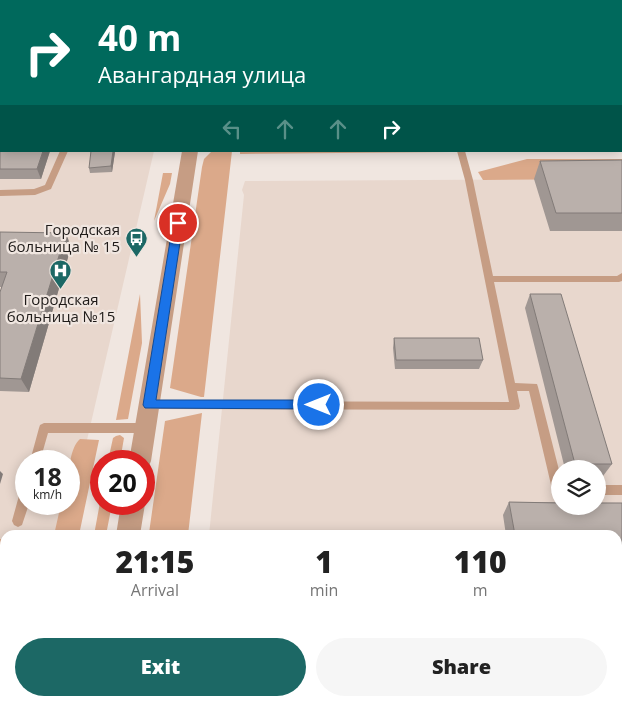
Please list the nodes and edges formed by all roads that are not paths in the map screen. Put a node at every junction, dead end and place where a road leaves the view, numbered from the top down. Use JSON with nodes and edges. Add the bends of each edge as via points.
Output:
{"nodes":[{"id":1,"x":64,"y":152,"type":"edge"},
{"id":2,"x":190,"y":152,"type":"edge"},
{"id":3,"x":461,"y":152,"type":"edge"},
{"id":4,"x":0,"y":192,"type":"edge"},
{"id":5,"x":622,"y":276,"type":"edge"},
{"id":6,"x":490,"y":279,"type":"junction"},
{"id":7,"x":512,"y":387,"type":"junction"},
{"id":8,"x":149,"y":405,"type":"junction"},
{"id":9,"x":146,"y":428,"type":"junction"},
{"id":10,"x":38,"y":450,"type":"edge"},
{"id":11,"x":142,"y":450,"type":"edge"},
{"id":12,"x":551,"y":460,"type":"edge"},
{"id":13,"x":606,"y":490,"type":"edge"},
{"id":14,"x":622,"y":490,"type":"edge"},
{"id":15,"x":19,"y":515,"type":"edge"},
{"id":16,"x":131,"y":515,"type":"edge"},
{"id":17,"x":18,"y":520,"type":"dead end"},
{"id":18,"x":129,"y":530,"type":"edge"}],
"edges":[{"from":1,"to":4,"type":"lane","via":[[48,187],[35,192]]},
{"from":2,"to":8,"type":"street"},
{"from":3,"to":6,"type":"lane"},
{"from":5,"to":6,"type":"lane","via":[[619,279]]},
{"from":6,"to":7,"type":"lane"},
{"from":7,"to":8,"type":"lane","via":[[515,406]]},
{"from":7,"to":12,"type":"lane","via":[[533,387]]},
{"from":8,"to":9,"type":"street"},
{"from":9,"to":10,"type":"lane","via":[[44,428]]},
{"from":9,"to":11,"type":"street"},
{"from":13,"to":14,"type":"lane"},
{"from":15,"to":17,"type":"lane"},
{"from":16,"to":18,"type":"street"}]}
